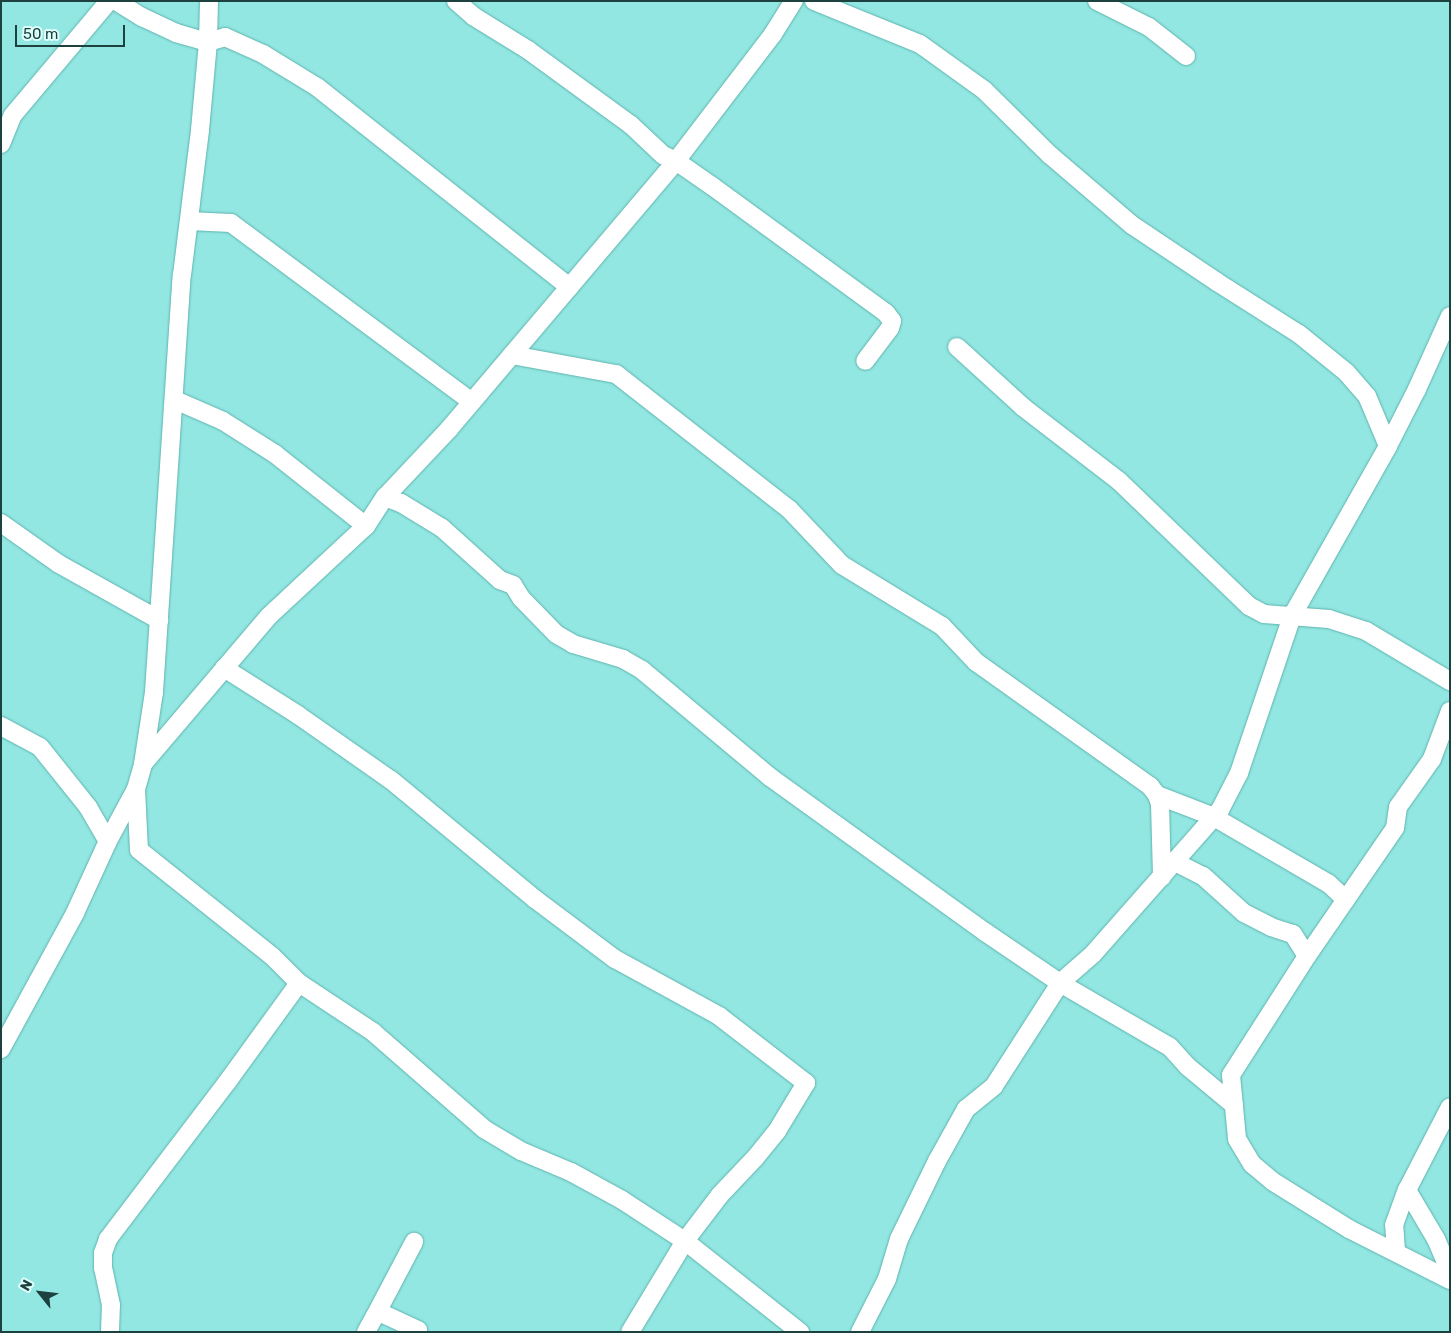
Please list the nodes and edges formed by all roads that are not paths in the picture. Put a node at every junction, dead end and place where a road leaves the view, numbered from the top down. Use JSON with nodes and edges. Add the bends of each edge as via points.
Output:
{"nodes":[{"id":1,"x":109,"y":1,"type":"edge"},
{"id":2,"x":116,"y":1,"type":"edge"},
{"id":3,"x":209,"y":1,"type":"edge"},
{"id":4,"x":456,"y":1,"type":"edge"},
{"id":5,"x":794,"y":1,"type":"edge"},
{"id":6,"x":814,"y":1,"type":"edge"},
{"id":7,"x":1097,"y":1,"type":"edge"},
{"id":8,"x":208,"y":42,"type":"junction"},
{"id":9,"x":1186,"y":56,"type":"dead end"},
{"id":10,"x":4,"y":123,"type":"edge"},
{"id":11,"x":1,"y":144,"type":"edge"},
{"id":12,"x":676,"y":161,"type":"junction"},
{"id":13,"x":189,"y":220,"type":"junction"},
{"id":14,"x":569,"y":287,"type":"junction"},
{"id":15,"x":1450,"y":316,"type":"edge"},
{"id":16,"x":957,"y":346,"type":"dead end"},
{"id":17,"x":512,"y":355,"type":"junction"},
{"id":18,"x":865,"y":361,"type":"dead end"},
{"id":19,"x":175,"y":400,"type":"junction"},
{"id":20,"x":472,"y":402,"type":"junction"},
{"id":21,"x":1388,"y":446,"type":"junction"},
{"id":22,"x":384,"y":497,"type":"junction"},
{"id":23,"x":1,"y":523,"type":"edge"},
{"id":24,"x":366,"y":526,"type":"junction"},
{"id":25,"x":1292,"y":616,"type":"junction"},
{"id":26,"x":159,"y":620,"type":"junction"},
{"id":27,"x":224,"y":668,"type":"junction"},
{"id":28,"x":1450,"y":681,"type":"edge"},
{"id":29,"x":1450,"y":711,"type":"edge"},
{"id":30,"x":1,"y":726,"type":"edge"},
{"id":31,"x":143,"y":764,"type":"junction"},
{"id":32,"x":136,"y":789,"type":"junction"},
{"id":33,"x":1157,"y":795,"type":"junction"},
{"id":34,"x":1214,"y":817,"type":"junction"},
{"id":35,"x":108,"y":841,"type":"junction"},
{"id":36,"x":1176,"y":862,"type":"junction"},
{"id":37,"x":1162,"y":877,"type":"junction"},
{"id":38,"x":1346,"y":900,"type":"junction"},
{"id":39,"x":1307,"y":956,"type":"junction"},
{"id":40,"x":299,"y":983,"type":"junction"},
{"id":41,"x":1060,"y":983,"type":"junction"},
{"id":42,"x":2,"y":1045,"type":"edge"},
{"id":43,"x":1234,"y":1105,"type":"junction"},
{"id":44,"x":1450,"y":1107,"type":"edge"},
{"id":45,"x":1407,"y":1190,"type":"junction"},
{"id":46,"x":686,"y":1241,"type":"junction"},
{"id":47,"x":414,"y":1242,"type":"dead end"},
{"id":48,"x":1396,"y":1251,"type":"junction"},
{"id":49,"x":1450,"y":1272,"type":"edge"},
{"id":50,"x":1450,"y":1280,"type":"edge"},
{"id":51,"x":375,"y":1316,"type":"junction"},
{"id":52,"x":418,"y":1330,"type":"dead end"},
{"id":53,"x":110,"y":1332,"type":"edge"},
{"id":54,"x":366,"y":1332,"type":"edge"},
{"id":55,"x":630,"y":1332,"type":"edge"},
{"id":56,"x":800,"y":1332,"type":"edge"},
{"id":57,"x":860,"y":1332,"type":"edge"}],
"edges":[{"from":1,"to":10,"type":"street"},
{"from":2,"to":8,"type":"street","via":[[176,33]]},
{"from":3,"to":8,"type":"street"},
{"from":4,"to":12,"type":"street","via":[[631,125],[663,155]]},
{"from":5,"to":12,"type":"street","via":[[773,34]]},
{"from":6,"to":21,"type":"street","via":[[920,44],[984,90],[1050,155],[1132,225],[1299,334],[1346,372],[1367,396]]},
{"from":7,"to":9,"type":"street","via":[[1149,28]]},
{"from":8,"to":13,"type":"street"},
{"from":8,"to":14,"type":"street","via":[[225,37],[263,54],[317,87]]},
{"from":10,"to":11,"type":"street"},
{"from":12,"to":14,"type":"street"},
{"from":12,"to":18,"type":"street","via":[[886,313],[892,321],[890,328]]},
{"from":13,"to":19,"type":"street","via":[[182,274]]},
{"from":13,"to":20,"type":"street","via":[[231,223]]},
{"from":14,"to":17,"type":"street"},
{"from":15,"to":21,"type":"street"},
{"from":16,"to":25,"type":"street","via":[[1023,407],[1119,481],[1249,606],[1264,614]]},
{"from":17,"to":20,"type":"street"},
{"from":17,"to":33,"type":"street","via":[[616,374],[789,509],[842,565],[942,626],[976,662]]},
{"from":19,"to":24,"type":"street","via":[[224,421],[275,454]]},
{"from":19,"to":26,"type":"street"},
{"from":20,"to":22,"type":"street"},
{"from":21,"to":25,"type":"street"},
{"from":22,"to":24,"type":"street"},
{"from":22,"to":41,"type":"street","via":[[401,503],[442,528],[500,580],[513,585],[521,598],[556,634],[573,644],[623,659],[642,670],[770,777]]},
{"from":23,"to":26,"type":"street","via":[[59,564]]},
{"from":24,"to":27,"type":"street","via":[[269,616]]},
{"from":25,"to":28,"type":"street","via":[[1328,619],[1366,631]]},
{"from":25,"to":34,"type":"street","via":[[1239,774]]},
{"from":26,"to":31,"type":"street","via":[[154,692]]},
{"from":27,"to":31,"type":"street"},
{"from":27,"to":46,"type":"street","via":[[391,780],[534,899],[615,959],[720,1016],[806,1083],[777,1131],[720,1195]]},
{"from":29,"to":38,"type":"street","via":[[1432,759],[1398,807],[1395,828]]},
{"from":30,"to":35,"type":"street","via":[[40,747],[88,807]]},
{"from":31,"to":32,"type":"street"},
{"from":32,"to":35,"type":"street"},
{"from":32,"to":40,"type":"street","via":[[139,850],[272,956]]},
{"from":33,"to":34,"type":"street"},
{"from":33,"to":37,"type":"street"},
{"from":34,"to":36,"type":"street"},
{"from":34,"to":38,"type":"street","via":[[1329,884]]},
{"from":35,"to":42,"type":"street","via":[[75,913]]},
{"from":36,"to":37,"type":"street"},
{"from":36,"to":39,"type":"street","via":[[1203,876],[1244,913],[1293,934]]},
{"from":37,"to":41,"type":"street","via":[[1093,954]]},
{"from":38,"to":39,"type":"street"},
{"from":39,"to":43,"type":"street","via":[[1231,1075]]},
{"from":40,"to":46,"type":"street","via":[[373,1032],[484,1129],[622,1200]]},
{"from":40,"to":53,"type":"street","via":[[108,1239],[102,1268],[111,1305]]},
{"from":41,"to":43,"type":"street","via":[[1170,1047],[1187,1066]]},
{"from":41,"to":57,"type":"street","via":[[994,1086],[966,1109],[937,1161],[900,1239],[887,1279]]},
{"from":43,"to":48,"type":"street","via":[[1237,1139],[1252,1164],[1272,1181],[1349,1229]]},
{"from":44,"to":45,"type":"street"},
{"from":45,"to":48,"type":"street","via":[[1394,1225]]},
{"from":45,"to":49,"type":"street","via":[[1436,1239]]},
{"from":46,"to":55,"type":"street"},
{"from":46,"to":56,"type":"street"},
{"from":47,"to":51,"type":"street"},
{"from":48,"to":50,"type":"street","via":[[1426,1270]]},
{"from":51,"to":52,"type":"street","via":[[381,1313]]},
{"from":51,"to":54,"type":"street"}]}
